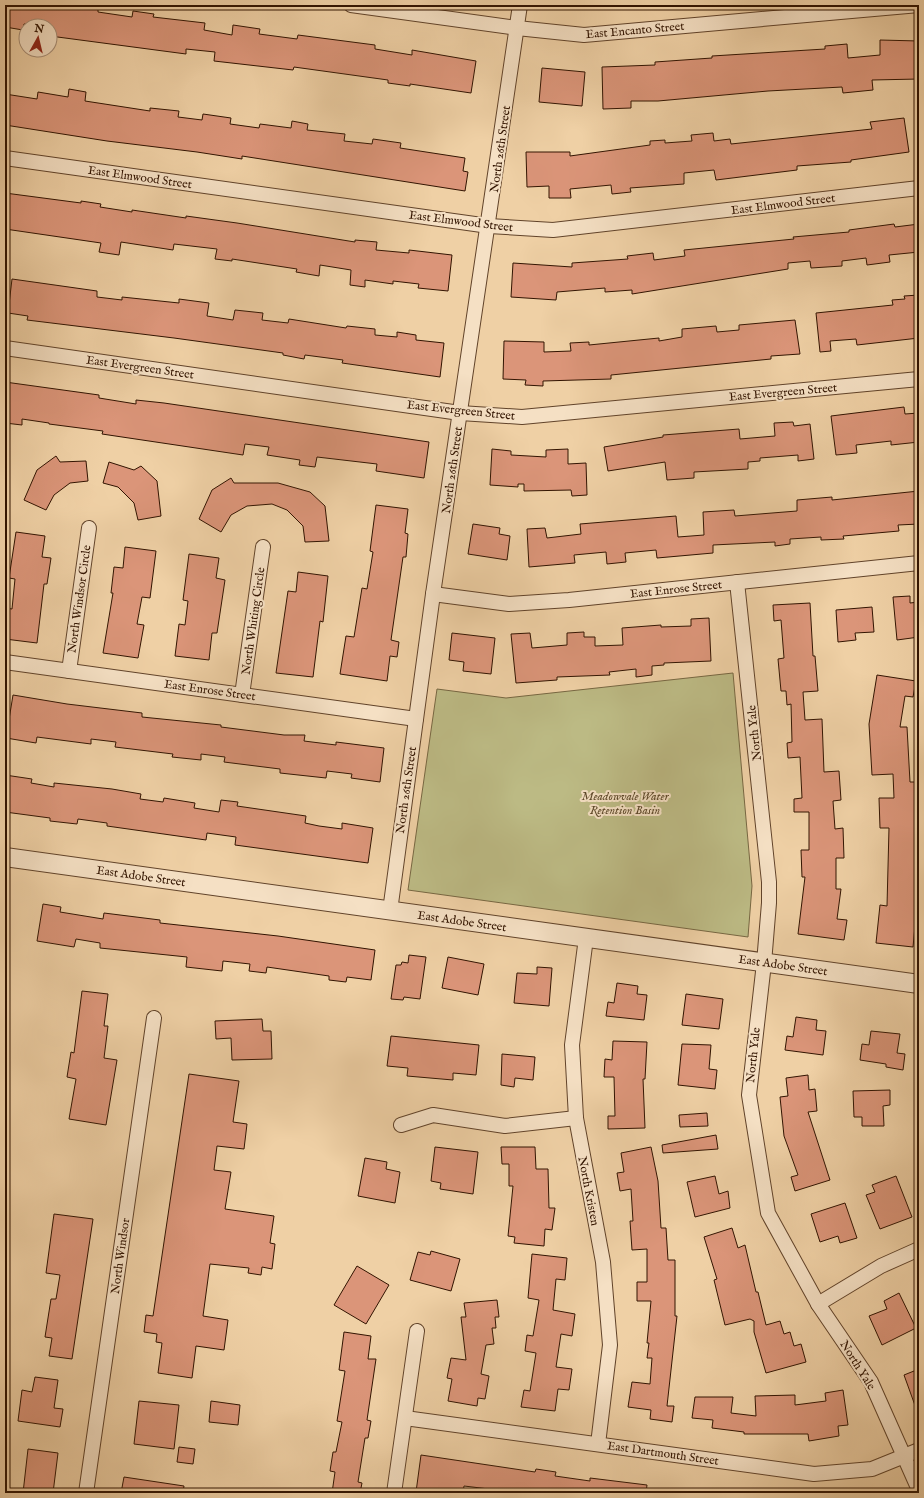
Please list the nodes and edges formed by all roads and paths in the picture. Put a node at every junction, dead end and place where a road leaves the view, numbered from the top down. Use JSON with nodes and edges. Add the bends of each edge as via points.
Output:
{"nodes":[{"id":1,"x":351,"y":5,"type":"edge"},
{"id":2,"x":520,"y":5,"type":"edge"},
{"id":3,"x":919,"y":5,"type":"edge"},
{"id":4,"x":517,"y":28,"type":"junction"},
{"id":5,"x":5,"y":158,"type":"edge"},
{"id":6,"x":919,"y":188,"type":"edge"},
{"id":7,"x":489,"y":226,"type":"junction"},
{"id":8,"x":5,"y":348,"type":"edge"},
{"id":9,"x":919,"y":379,"type":"edge"},
{"id":10,"x":460,"y":413,"type":"junction"},
{"id":11,"x":89,"y":528,"type":"dead end"},
{"id":12,"x":263,"y":547,"type":"dead end"},
{"id":13,"x":919,"y":563,"type":"edge"},
{"id":14,"x":737,"y":582,"type":"junction"},
{"id":15,"x":433,"y":594,"type":"junction"},
{"id":16,"x":5,"y":662,"type":"edge"},
{"id":17,"x":68,"y":671,"type":"junction"},
{"id":18,"x":242,"y":695,"type":"junction"},
{"id":19,"x":416,"y":719,"type":"junction"},
{"id":20,"x":5,"y":856,"type":"edge"},
{"id":21,"x":390,"y":911,"type":"junction"},
{"id":22,"x":586,"y":938,"type":"junction"},
{"id":23,"x":764,"y":963,"type":"junction"},
{"id":24,"x":919,"y":984,"type":"edge"},
{"id":25,"x":154,"y":1018,"type":"dead end"},
{"id":26,"x":576,"y":1118,"type":"junction"},
{"id":27,"x":401,"y":1125,"type":"dead end"},
{"id":28,"x":919,"y":1249,"type":"edge"},
{"id":29,"x":818,"y":1304,"type":"junction"},
{"id":30,"x":417,"y":1331,"type":"dead end"},
{"id":31,"x":405,"y":1418,"type":"junction"},
{"id":32,"x":598,"y":1444,"type":"junction"},
{"id":33,"x":919,"y":1450,"type":"edge"},
{"id":34,"x":905,"y":1456,"type":"junction"},
{"id":35,"x":919,"y":1490,"type":"edge"},
{"id":36,"x":86,"y":1493,"type":"edge"},
{"id":37,"x":394,"y":1493,"type":"edge"}],
"edges":[{"from":1,"to":4,"type":"street","name":"East Encanto Street"},
{"from":2,"to":4,"type":"street","name":"North 26th Street"},
{"from":3,"to":4,"type":"street","name":"East Encanto Street","via":[[584,35]]},
{"from":4,"to":7,"type":"street","name":"North 26th Street"},
{"from":5,"to":7,"type":"street","name":"East Elmwood Street"},
{"from":6,"to":7,"type":"street","name":"East Elmwood Street","via":[[554,230]]},
{"from":7,"to":10,"type":"street","name":"North 26th Street"},
{"from":8,"to":10,"type":"street","name":"East Evergreen Street"},
{"from":9,"to":10,"type":"street","name":"East Evergreen Street","via":[[522,417]]},
{"from":10,"to":15,"type":"street","name":"North 26th Street"},
{"from":11,"to":17,"type":"street","name":"North Windsor Circle"},
{"from":12,"to":18,"type":"street","name":"North Whiting Circle"},
{"from":13,"to":14,"type":"street","name":"East Enrose Street"},
{"from":14,"to":15,"type":"street","name":"East Enrose Street","via":[[509,604]]},
{"from":14,"to":23,"type":"street","name":"North Yale","via":[[768,857],[769,903]]},
{"from":15,"to":19,"type":"street","name":"North 26th Street"},
{"from":16,"to":17,"type":"street","name":"East Enrose Street"},
{"from":17,"to":18,"type":"street","name":"East Enrose Street"},
{"from":18,"to":19,"type":"street","name":"East Enrose Street"},
{"from":19,"to":21,"type":"street","name":"North 26th Street"},
{"from":20,"to":21,"type":"street","name":"East Adobe Street"},
{"from":21,"to":22,"type":"street","name":"East Adobe Street"},
{"from":22,"to":23,"type":"street","name":"East Adobe Street"},
{"from":22,"to":26,"type":"street","name":"North Kristen","via":[[572,1045]]},
{"from":23,"to":24,"type":"street","name":"East Adobe Street"},
{"from":23,"to":29,"type":"street","name":"North Yale","via":[[749,1095],[764,1191],[768,1214]]},
{"from":25,"to":36,"type":"street","name":"North Windsor"},
{"from":26,"to":27,"type":"street","via":[[505,1126],[433,1115]]},
{"from":26,"to":32,"type":"street","name":"North Kristen","via":[[603,1262],[610,1345]]},
{"from":28,"to":29,"type":"street","via":[[881,1266]]},
{"from":29,"to":34,"type":"street","name":"North Yale","via":[[871,1382]]},
{"from":30,"to":31,"type":"street"},
{"from":31,"to":32,"type":"street","name":"East Dartmouth Street"},
{"from":31,"to":37,"type":"street"},
{"from":32,"to":34,"type":"street","name":"East Dartmouth Street","via":[[814,1474],[872,1469]]},
{"from":33,"to":34,"type":"street","name":"East Dartmouth Street"},
{"from":34,"to":35,"type":"street","name":"North Yale"}]}
